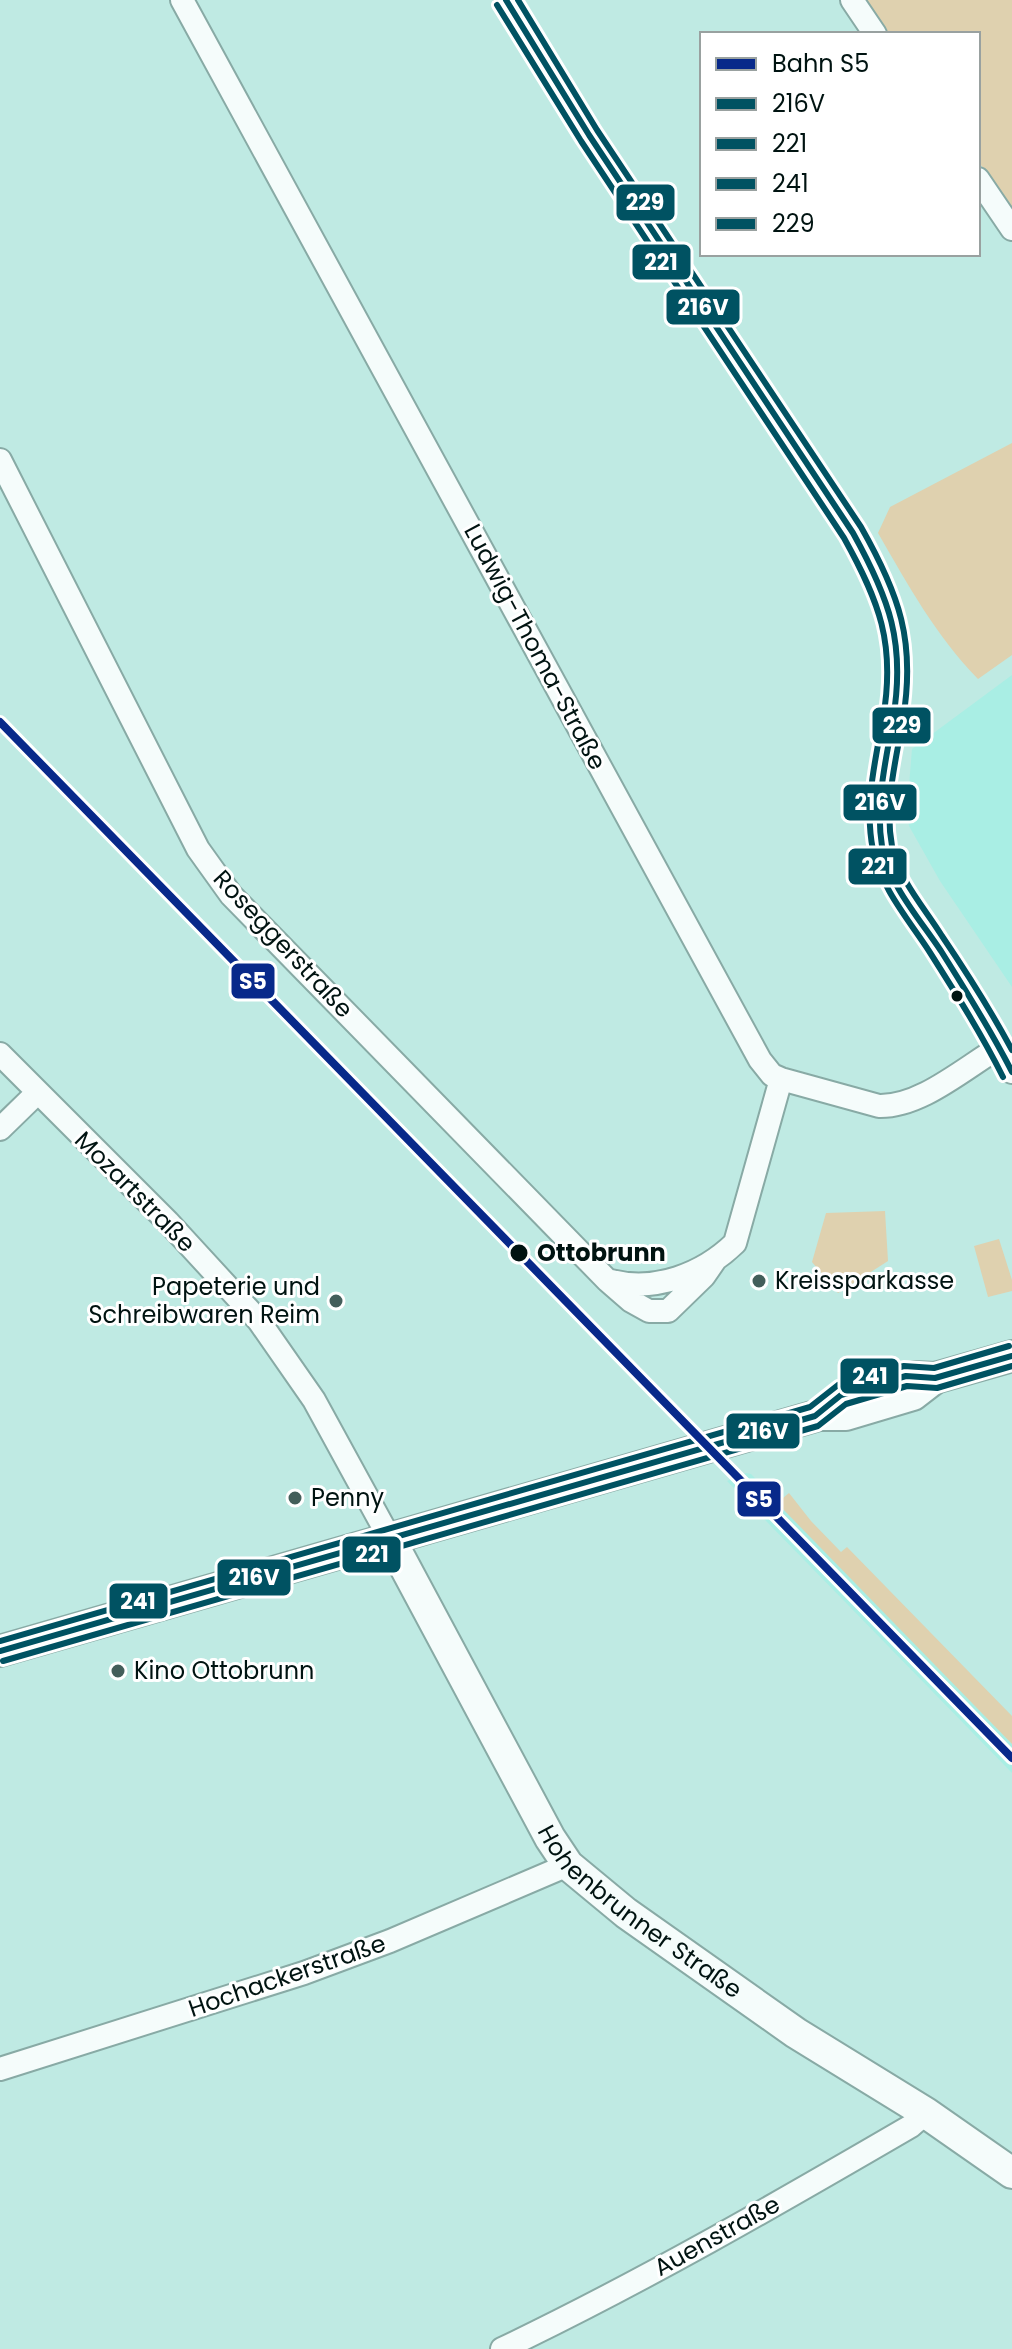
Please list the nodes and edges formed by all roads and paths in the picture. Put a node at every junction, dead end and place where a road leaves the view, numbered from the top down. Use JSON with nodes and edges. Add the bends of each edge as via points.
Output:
{"nodes":[{"id":1,"x":182,"y":0,"type":"edge"},
{"id":2,"x":506,"y":0,"type":"edge"},
{"id":3,"x":852,"y":0,"type":"edge"},
{"id":4,"x":874,"y":32,"type":"edge"},
{"id":5,"x":980,"y":182,"type":"edge"},
{"id":6,"x":1012,"y":229,"type":"edge"},
{"id":7,"x":0,"y":460,"type":"edge"},
{"id":8,"x":1000,"y":1047,"type":"junction"},
{"id":9,"x":0,"y":1054,"type":"edge"},
{"id":10,"x":1012,"y":1072,"type":"edge"},
{"id":11,"x":781,"y":1079,"type":"junction"},
{"id":12,"x":37,"y":1093,"type":"junction"},
{"id":13,"x":0,"y":1129,"type":"edge"},
{"id":14,"x":1012,"y":1356,"type":"edge"},
{"id":15,"x":390,"y":1539,"type":"junction"},
{"id":16,"x":0,"y":1651,"type":"edge"},
{"id":17,"x":568,"y":1865,"type":"junction"},
{"id":18,"x":0,"y":2069,"type":"edge"},
{"id":19,"x":926,"y":2113,"type":"junction"},
{"id":20,"x":1012,"y":2173,"type":"edge"},
{"id":21,"x":502,"y":2349,"type":"edge"}],
"edges":[{"from":1,"to":11,"type":"street","name":"Ludwig-Thoma-Straße","via":[[737,1022],[760,1060]]},
{"from":2,"to":8,"type":"street","via":[[877,576],[888,604],[898,673],[882,774],[882,849],[898,885]]},
{"from":3,"to":4,"type":"street"},
{"from":5,"to":6,"type":"street"},
{"from":7,"to":11,"type":"street","name":"Roseggerstraße","via":[[198,849],[226,888],[631,1301],[649,1311],[668,1311],[735,1243]]},
{"from":8,"to":10,"type":"street"},
{"from":8,"to":11,"type":"street","via":[[913,1101],[896,1106]]},
{"from":9,"to":12,"type":"street","name":"Mozartstraße"},
{"from":12,"to":13,"type":"street"},
{"from":12,"to":15,"type":"street","name":"Mozartstraße","via":[[259,1321],[314,1400]]},
{"from":14,"to":15,"type":"street","via":[[935,1378],[913,1395],[846,1415],[819,1415]]},
{"from":15,"to":16,"type":"street"},
{"from":15,"to":17,"type":"street","name":"Hohenbrunner Straße"},
{"from":17,"to":18,"type":"street","name":"Hochackerstraße","via":[[304,1973]]},
{"from":17,"to":19,"type":"street","name":"Hohenbrunner Straße","via":[[626,1913],[796,2033]]},
{"from":19,"to":20,"type":"street","name":"Hohenbrunner Straße"},
{"from":19,"to":21,"type":"street","name":"Auenstraße","via":[[756,2216]]}]}
